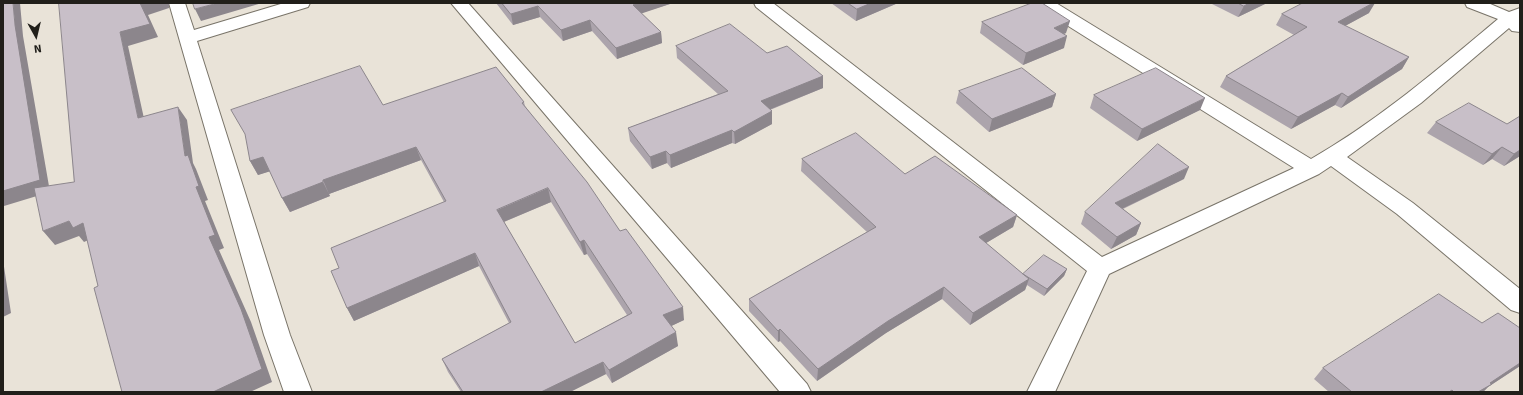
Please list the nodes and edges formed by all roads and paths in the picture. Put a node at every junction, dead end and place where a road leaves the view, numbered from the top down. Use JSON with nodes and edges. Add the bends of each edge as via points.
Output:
{"nodes":[{"id":1,"x":177,"y":3,"type":"edge"},
{"id":2,"x":302,"y":3,"type":"edge"},
{"id":3,"x":459,"y":3,"type":"edge"},
{"id":4,"x":762,"y":3,"type":"edge"},
{"id":5,"x":1044,"y":3,"type":"edge"},
{"id":6,"x":1474,"y":3,"type":"edge"},
{"id":7,"x":1517,"y":20,"type":"edge"},
{"id":8,"x":188,"y":38,"type":"junction"},
{"id":9,"x":1332,"y":157,"type":"junction"},
{"id":10,"x":1311,"y":169,"type":"junction"},
{"id":11,"x":1100,"y":268,"type":"junction"},
{"id":12,"x":1520,"y":303,"type":"edge"},
{"id":13,"x":298,"y":392,"type":"edge"},
{"id":14,"x":797,"y":392,"type":"edge"},
{"id":15,"x":1041,"y":392,"type":"edge"}],
"edges":[{"from":1,"to":8,"type":"street"},
{"from":2,"to":8,"type":"street"},
{"from":3,"to":14,"type":"street"},
{"from":4,"to":11,"type":"street"},
{"from":5,"to":10,"type":"street"},
{"from":6,"to":7,"type":"street"},
{"from":7,"to":9,"type":"street","via":[[1408,104]]},
{"from":8,"to":13,"type":"street","via":[[278,335]]},
{"from":9,"to":10,"type":"street"},
{"from":9,"to":12,"type":"street","via":[[1440,236]]},
{"from":10,"to":11,"type":"street"},
{"from":11,"to":15,"type":"street"}]}
